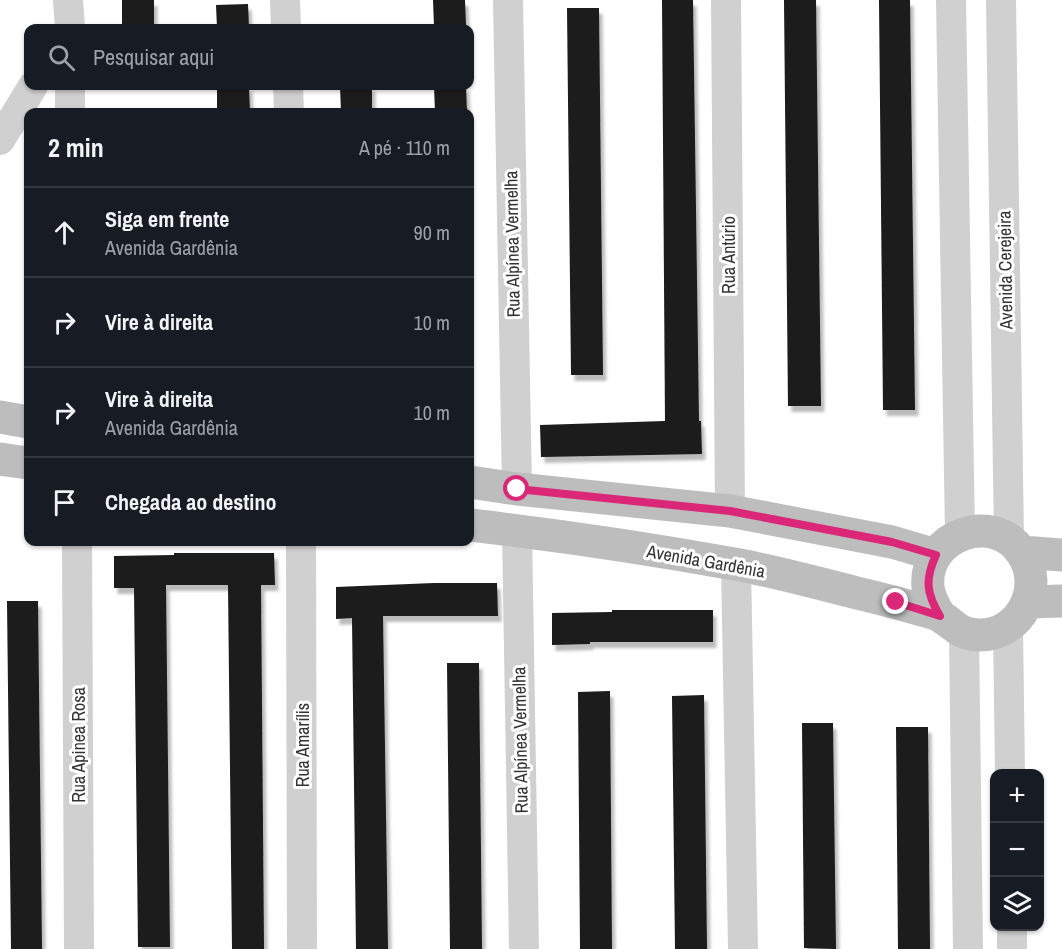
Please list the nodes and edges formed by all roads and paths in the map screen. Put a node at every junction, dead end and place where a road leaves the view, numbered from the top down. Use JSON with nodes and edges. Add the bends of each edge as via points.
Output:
{"nodes":[{"id":1,"x":285,"y":0,"type":"edge"},
{"id":2,"x":508,"y":0,"type":"edge"},
{"id":3,"x":726,"y":0,"type":"edge"},
{"id":4,"x":951,"y":0,"type":"edge"},
{"id":5,"x":1002,"y":0,"type":"edge"},
{"id":6,"x":286,"y":24,"type":"edge"},
{"id":7,"x":31,"y":90,"type":"edge"},
{"id":8,"x":70,"y":90,"type":"edge"},
{"id":9,"x":288,"y":90,"type":"edge"},
{"id":10,"x":70,"y":108,"type":"edge"},
{"id":11,"x":289,"y":108,"type":"edge"},
{"id":12,"x":0,"y":140,"type":"edge"},
{"id":13,"x":0,"y":417,"type":"edge"},
{"id":14,"x":24,"y":421,"type":"edge"},
{"id":15,"x":0,"y":459,"type":"edge"},
{"id":16,"x":24,"y":462,"type":"edge"},
{"id":17,"x":474,"y":483,"type":"edge"},
{"id":18,"x":517,"y":489,"type":"junction"},
{"id":19,"x":730,"y":511,"type":"junction"},
{"id":20,"x":474,"y":525,"type":"edge"},
{"id":21,"x":517,"y":530,"type":"junction"},
{"id":22,"x":948,"y":544,"type":"junction"},
{"id":23,"x":77,"y":546,"type":"edge"},
{"id":24,"x":301,"y":546,"type":"edge"},
{"id":25,"x":1016,"y":546,"type":"junction"},
{"id":26,"x":1062,"y":555,"type":"edge"},
{"id":27,"x":736,"y":564,"type":"junction"},
{"id":28,"x":1062,"y":601,"type":"edge"},
{"id":29,"x":1029,"y":602,"type":"junction"},
{"id":30,"x":952,"y":624,"type":"junction"},
{"id":31,"x":1008,"y":627,"type":"junction"},
{"id":32,"x":1010,"y":769,"type":"edge"},
{"id":33,"x":1012,"y":931,"type":"edge"},
{"id":34,"x":79,"y":949,"type":"edge"},
{"id":35,"x":302,"y":949,"type":"edge"},
{"id":36,"x":524,"y":949,"type":"edge"},
{"id":37,"x":744,"y":949,"type":"edge"},
{"id":38,"x":968,"y":949,"type":"edge"},
{"id":39,"x":1012,"y":949,"type":"edge"}],
"edges":[{"from":1,"to":6,"type":"street"},
{"from":2,"to":18,"type":"street","name":"Rua Alpínea Vermelha"},
{"from":3,"to":19,"type":"street","name":"Rua Antúrio"},
{"from":4,"to":22,"type":"street"},
{"from":5,"to":25,"type":"street","name":"Avenida Cerejeira"},
{"from":7,"to":12,"type":"street"},
{"from":8,"to":10,"type":"street"},
{"from":9,"to":11,"type":"street"},
{"from":13,"to":14,"type":"street"},
{"from":15,"to":16,"type":"street"},
{"from":17,"to":18,"type":"street"},
{"from":18,"to":19,"type":"street"},
{"from":19,"to":22,"type":"street","via":[[892,542]]},
{"from":20,"to":21,"type":"street","name":"Avenida Gardênia"},
{"from":21,"to":27,"type":"street","name":"Avenida Gardênia"},
{"from":21,"to":36,"type":"street","name":"Rua Alpínea Vermelha"},
{"from":22,"to":25,"type":"street","via":[[976,530],[993,532]]},
{"from":22,"to":30,"type":"street","via":[[929,570],[928,586],[932,602]]},
{"from":23,"to":34,"type":"street","name":"Rua Apinea Rosa"},
{"from":24,"to":35,"type":"street","name":"Rua Amarílis"},
{"from":25,"to":26,"type":"street"},
{"from":25,"to":29,"type":"street","via":[[1030,567]]},
{"from":27,"to":30,"type":"street","name":"Avenida Gardênia","via":[[896,602]]},
{"from":27,"to":37,"type":"street"},
{"from":28,"to":29,"type":"street"},
{"from":29,"to":31,"type":"street"},
{"from":30,"to":31,"type":"street","via":[[987,634]]},
{"from":30,"to":38,"type":"street"},
{"from":31,"to":32,"type":"street"},
{"from":33,"to":39,"type":"street"}]}
